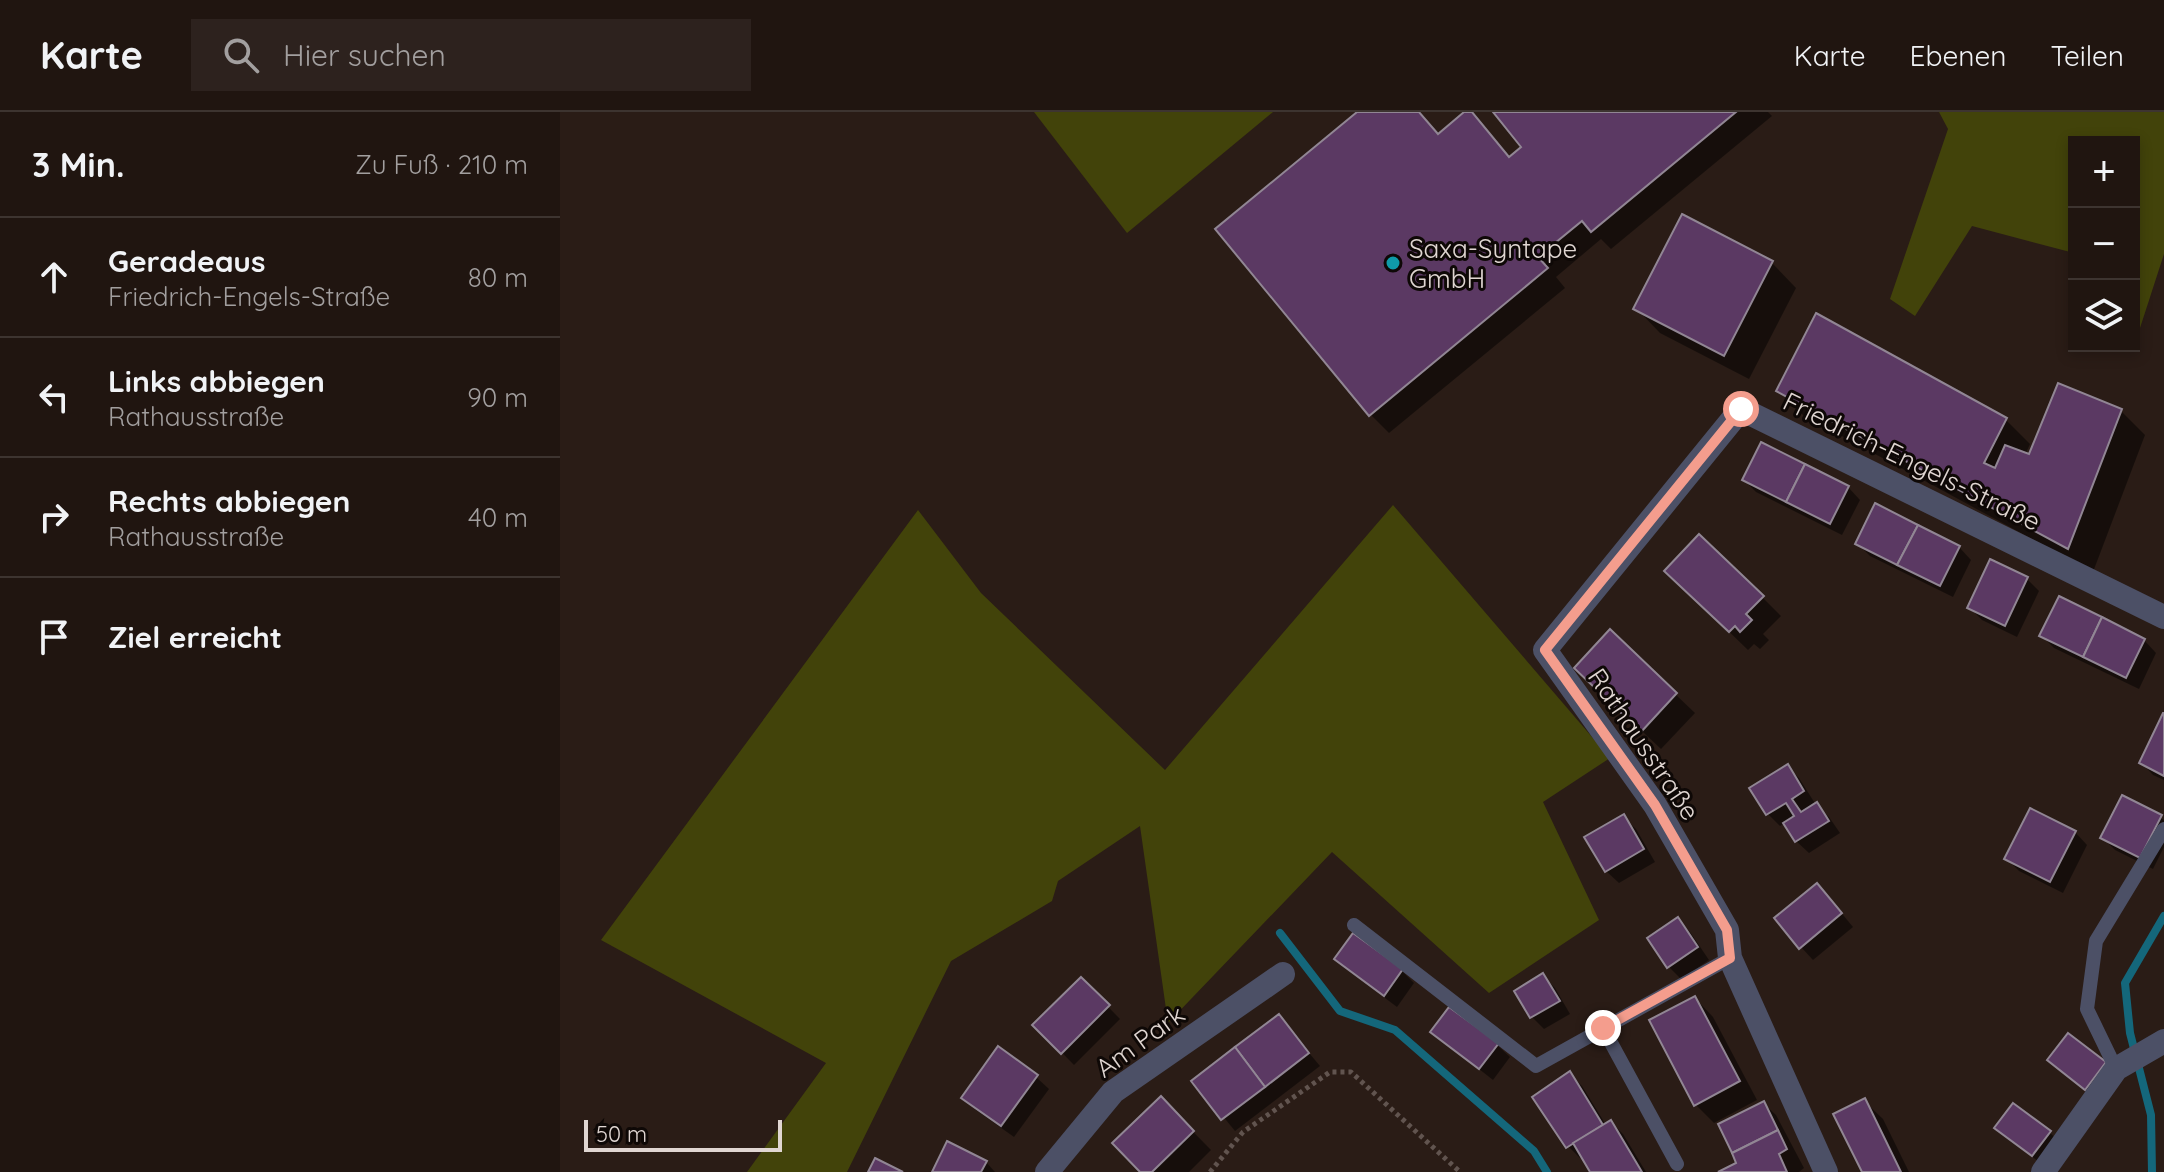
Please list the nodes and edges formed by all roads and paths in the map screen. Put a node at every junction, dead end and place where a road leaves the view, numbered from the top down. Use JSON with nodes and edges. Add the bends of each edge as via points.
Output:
{"nodes":[{"id":1,"x":2164,"y":617,"type":"edge"},
{"id":2,"x":1545,"y":650,"type":"joint"},
{"id":3,"x":2164,"y":829,"type":"edge"},
{"id":4,"x":1354,"y":925,"type":"dead end"},
{"id":5,"x":1730,"y":958,"type":"junction"},
{"id":6,"x":1283,"y":974,"type":"dead end"},
{"id":7,"x":1603,"y":1028,"type":"junction"},
{"id":8,"x":2162,"y":1041,"type":"edge"},
{"id":9,"x":2121,"y":1066,"type":"junction"},
{"id":10,"x":1677,"y":1164,"type":"dead end"},
{"id":11,"x":1047,"y":1172,"type":"edge"},
{"id":12,"x":1210,"y":1172,"type":"edge"},
{"id":13,"x":1460,"y":1172,"type":"edge"},
{"id":14,"x":1826,"y":1172,"type":"edge"},
{"id":15,"x":2043,"y":1172,"type":"edge"}],
"edges":[{"from":1,"to":2,"type":"street","name":"Friedrich-Engels-Straße","via":[[1741,409]]},
{"from":2,"to":5,"type":"street","name":"Rathausstraße","via":[[1655,805],[1727,930]]},
{"from":3,"to":9,"type":"lane","via":[[2096,941],[2087,1009]]},
{"from":4,"to":7,"type":"lane","via":[[1536,1066]]},
{"from":5,"to":7,"type":"lane"},
{"from":5,"to":14,"type":"street","name":"Rathausstraße"},
{"from":6,"to":11,"type":"street","name":"Am Park","via":[[1113,1092]]},
{"from":7,"to":10,"type":"lane"},
{"from":8,"to":9,"type":"street"},
{"from":9,"to":15,"type":"street"},
{"from":12,"to":13,"type":"path","via":[[1243,1132],[1330,1072],[1351,1072]]}]}
